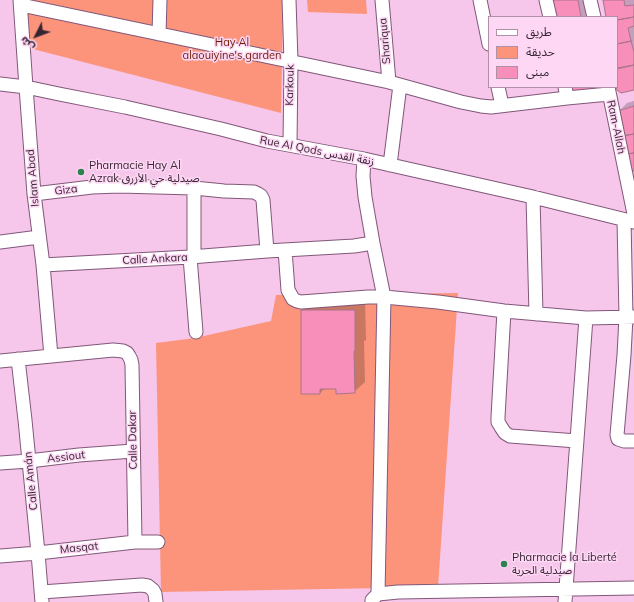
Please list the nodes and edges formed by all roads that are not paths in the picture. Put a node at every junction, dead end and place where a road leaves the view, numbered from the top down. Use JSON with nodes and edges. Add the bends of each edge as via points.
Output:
{"nodes":[{"id":1,"x":160,"y":0,"type":"edge"},
{"id":2,"x":289,"y":0,"type":"edge"},
{"id":3,"x":382,"y":0,"type":"edge"},
{"id":4,"x":480,"y":0,"type":"edge"},
{"id":5,"x":546,"y":0,"type":"edge"},
{"id":6,"x":590,"y":0,"type":"edge"},
{"id":7,"x":21,"y":3,"type":"edge"},
{"id":8,"x":550,"y":16,"type":"edge"},
{"id":9,"x":594,"y":16,"type":"edge"},
{"id":10,"x":159,"y":34,"type":"junction"},
{"id":11,"x":488,"y":39,"type":"edge"},
{"id":12,"x":291,"y":61,"type":"junction"},
{"id":13,"x":0,"y":84,"type":"edge"},
{"id":14,"x":394,"y":84,"type":"junction"},
{"id":15,"x":26,"y":87,"type":"junction"},
{"id":16,"x":498,"y":88,"type":"edge"},
{"id":17,"x":608,"y":90,"type":"edge"},
{"id":18,"x":566,"y":93,"type":"edge"},
{"id":19,"x":502,"y":106,"type":"junction"},
{"id":20,"x":290,"y":146,"type":"junction"},
{"id":21,"x":364,"y":159,"type":"junction"},
{"id":22,"x":390,"y":165,"type":"junction"},
{"id":23,"x":194,"y":188,"type":"junction"},
{"id":24,"x":34,"y":194,"type":"junction"},
{"id":25,"x":532,"y":197,"type":"junction"},
{"id":26,"x":631,"y":219,"type":"edge"},
{"id":27,"x":39,"y":237,"type":"junction"},
{"id":28,"x":0,"y":242,"type":"edge"},
{"id":29,"x":373,"y":243,"type":"junction"},
{"id":30,"x":285,"y":250,"type":"junction"},
{"id":31,"x":267,"y":251,"type":"junction"},
{"id":32,"x":192,"y":257,"type":"junction"},
{"id":33,"x":43,"y":264,"type":"junction"},
{"id":34,"x":384,"y":297,"type":"junction"},
{"id":35,"x":504,"y":311,"type":"junction"},
{"id":36,"x":536,"y":314,"type":"junction"},
{"id":37,"x":630,"y":317,"type":"edge"},
{"id":38,"x":586,"y":318,"type":"junction"},
{"id":39,"x":196,"y":332,"type":"dead end"},
{"id":40,"x":629,"y":355,"type":"edge"},
{"id":41,"x":51,"y":356,"type":"junction"},
{"id":42,"x":18,"y":359,"type":"junction"},
{"id":43,"x":0,"y":361,"type":"edge"},
{"id":44,"x":577,"y":441,"type":"junction"},
{"id":45,"x":634,"y":441,"type":"edge"},
{"id":46,"x":133,"y":451,"type":"junction"},
{"id":47,"x":29,"y":461,"type":"junction"},
{"id":48,"x":0,"y":463,"type":"edge"},
{"id":49,"x":135,"y":542,"type":"junction"},
{"id":50,"x":158,"y":542,"type":"dead end"},
{"id":51,"x":38,"y":553,"type":"junction"},
{"id":52,"x":0,"y":556,"type":"edge"},
{"id":53,"x":634,"y":588,"type":"edge"},
{"id":54,"x":565,"y":596,"type":"edge"},
{"id":55,"x":41,"y":597,"type":"edge"},
{"id":56,"x":375,"y":598,"type":"edge"},
{"id":57,"x":156,"y":602,"type":"edge"}],
"edges":[{"from":1,"to":10,"type":"street"},
{"from":2,"to":12,"type":"street","name":"Karkouk"},
{"from":3,"to":14,"type":"street","name":"Shariqua"},
{"from":4,"to":11,"type":"street"},
{"from":5,"to":8,"type":"street"},
{"from":6,"to":9,"type":"street"},
{"from":7,"to":10,"type":"street"},
{"from":7,"to":15,"type":"street","name":"Islam Abad"},
{"from":10,"to":12,"type":"street"},
{"from":12,"to":14,"type":"street"},
{"from":12,"to":20,"type":"street","name":"Karkouk"},
{"from":13,"to":15,"type":"street","name":"Rue Al Qods زنقة القدس"},
{"from":14,"to":19,"type":"street","via":[[472,105]]},
{"from":14,"to":22,"type":"street","name":"Shariqua"},
{"from":15,"to":20,"type":"street","name":"Rue Al Qods زنقة القدس","via":[[125,107]]},
{"from":15,"to":24,"type":"street","name":"Islam Abad"},
{"from":16,"to":19,"type":"street"},
{"from":17,"to":18,"type":"street"},
{"from":17,"to":26,"type":"street","name":"Ram-Allah"},
{"from":18,"to":19,"type":"street","via":[[542,100]]},
{"from":20,"to":21,"type":"street","name":"Rue Al Qods زنقة القدس"},
{"from":21,"to":22,"type":"street","name":"Rue Al Qods زنقة القدس"},
{"from":21,"to":29,"type":"street","via":[[364,197]]},
{"from":22,"to":25,"type":"street","name":"Rue Al Qods زنقة القدس"},
{"from":23,"to":24,"type":"street","name":"Giza","via":[[92,186]]},
{"from":23,"to":31,"type":"street","name":"Giza","via":[[254,192],[261,196]]},
{"from":23,"to":32,"type":"street"},
{"from":24,"to":27,"type":"street","name":"Islam Abad"},
{"from":25,"to":26,"type":"street","name":"Rue Al Qods زنقة القدس"},
{"from":25,"to":36,"type":"street"},
{"from":26,"to":37,"type":"street","name":"Ram-Allah"},
{"from":27,"to":28,"type":"street"},
{"from":27,"to":33,"type":"street","name":"Islam Abad"},
{"from":29,"to":30,"type":"street","name":"Calle Ankara"},
{"from":29,"to":34,"type":"street"},
{"from":30,"to":31,"type":"street","name":"Calle Ankara"},
{"from":30,"to":34,"type":"street","via":[[288,290],[296,301]]},
{"from":31,"to":32,"type":"street","name":"Calle Ankara"},
{"from":32,"to":33,"type":"street","name":"Calle Ankara"},
{"from":32,"to":39,"type":"street"},
{"from":33,"to":41,"type":"street","name":"Islam Abad"},
{"from":34,"to":35,"type":"street"},
{"from":34,"to":56,"type":"street"},
{"from":35,"to":36,"type":"street"},
{"from":35,"to":44,"type":"street","via":[[498,422],[510,436]]},
{"from":36,"to":38,"type":"street"},
{"from":37,"to":38,"type":"street"},
{"from":37,"to":40,"type":"street","name":"Ram-Allah"},
{"from":38,"to":44,"type":"street"},
{"from":40,"to":45,"type":"street","name":"Ram-Allah","via":[[617,435],[620,440]]},
{"from":41,"to":42,"type":"street"},
{"from":41,"to":46,"type":"street","name":"Calle Dakar","via":[[113,350],[127,353],[131,360]]},
{"from":42,"to":43,"type":"street"},
{"from":42,"to":47,"type":"street","name":"Calle Amán"},
{"from":44,"to":54,"type":"street"},
{"from":46,"to":47,"type":"street","name":"Assiout"},
{"from":46,"to":49,"type":"street","name":"Calle Dakar"},
{"from":47,"to":48,"type":"street","name":"Assiout"},
{"from":47,"to":51,"type":"street","name":"Calle Amán"},
{"from":49,"to":50,"type":"street","name":"Masqat"},
{"from":49,"to":51,"type":"street","name":"Masqat"},
{"from":51,"to":52,"type":"street","name":"Masqat"},
{"from":51,"to":55,"type":"street","name":"Calle Amán"},
{"from":53,"to":54,"type":"street"},
{"from":54,"to":56,"type":"street","via":[[398,592]]},
{"from":55,"to":57,"type":"street","via":[[142,585],[153,590]]}]}
